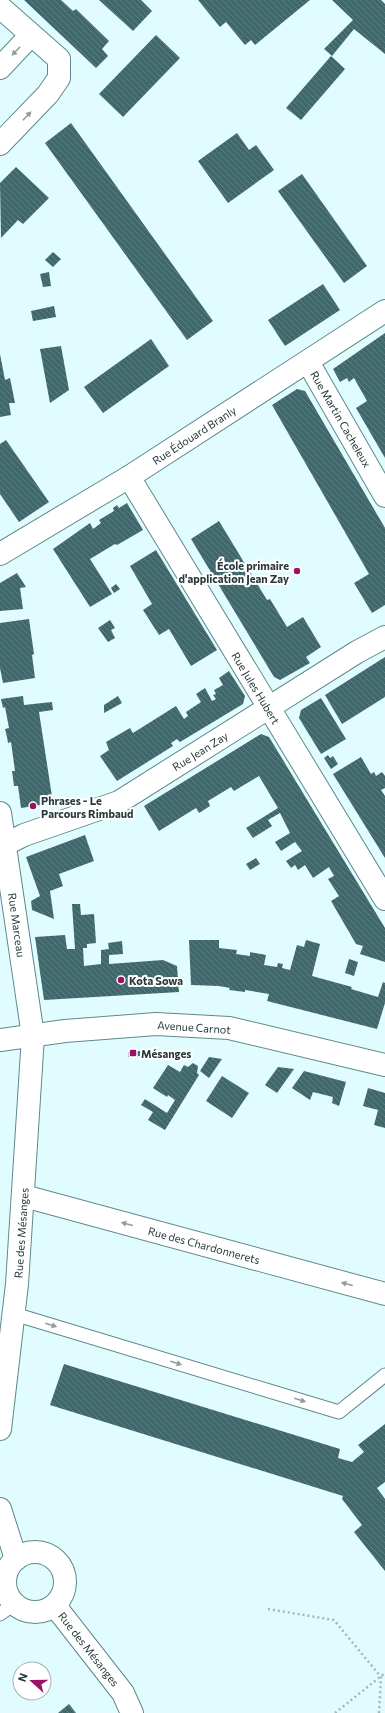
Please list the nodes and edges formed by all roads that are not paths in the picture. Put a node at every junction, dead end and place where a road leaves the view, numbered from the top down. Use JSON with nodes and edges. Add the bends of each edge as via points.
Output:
{"nodes":[{"id":1,"x":0,"y":7,"type":"edge"},
{"id":2,"x":31,"y":35,"type":"junction"},
{"id":3,"x":0,"y":68,"type":"edge"},
{"id":4,"x":0,"y":144,"type":"edge"},
{"id":5,"x":385,"y":311,"type":"edge"},
{"id":6,"x":308,"y":362,"type":"junction"},
{"id":7,"x":129,"y":476,"type":"junction"},
{"id":8,"x":385,"y":496,"type":"edge"},
{"id":9,"x":0,"y":554,"type":"edge"},
{"id":10,"x":385,"y":637,"type":"edge"},
{"id":11,"x":268,"y":708,"type":"junction"},
{"id":12,"x":0,"y":813,"type":"edge"},
{"id":13,"x":3,"y":847,"type":"edge"},
{"id":14,"x":385,"y":898,"type":"edge"},
{"id":15,"x":33,"y":1036,"type":"junction"},
{"id":16,"x":0,"y":1040,"type":"edge"},
{"id":17,"x":385,"y":1066,"type":"edge"},
{"id":18,"x":24,"y":1196,"type":"junction"},
{"id":19,"x":9,"y":1284,"type":"edge"},
{"id":20,"x":385,"y":1294,"type":"edge"},
{"id":21,"x":14,"y":1314,"type":"junction"},
{"id":22,"x":385,"y":1375,"type":"edge"},
{"id":23,"x":0,"y":1429,"type":"edge"},
{"id":24,"x":0,"y":1508,"type":"edge"},
{"id":25,"x":16,"y":1558,"type":"junction"},
{"id":26,"x":55,"y":1606,"type":"junction"},
{"id":27,"x":7,"y":1609,"type":"edge"},
{"id":28,"x":123,"y":1693,"type":"junction"},
{"id":29,"x":132,"y":1713,"type":"edge"},
{"id":30,"x":150,"y":1713,"type":"edge"}],
"edges":[{"from":1,"to":2,"type":"street"},
{"from":2,"to":3,"type":"street","one_way":true},
{"from":4,"to":2,"type":"street","one_way":true,"via":[[60,78],[59,59]]},
{"from":5,"to":6,"type":"street","name":"Rue Édouard Branly"},
{"from":6,"to":7,"type":"street","name":"Rue Édouard Branly"},
{"from":6,"to":8,"type":"street","name":"Rue Martin Cacheleux"},
{"from":7,"to":9,"type":"street","name":"Rue Édouard Branly"},
{"from":7,"to":11,"type":"street","name":"Rue Jules Hubert"},
{"from":10,"to":11,"type":"street","name":"Rue Jean Zay"},
{"from":11,"to":13,"type":"street","name":"Rue Jean Zay","via":[[119,802],[24,835]]},
{"from":11,"to":14,"type":"street","name":"Rue Jules Hubert"},
{"from":12,"to":13,"type":"street","name":"Rue Marceau"},
{"from":13,"to":15,"type":"street","name":"Rue Marceau"},
{"from":15,"to":16,"type":"street","name":"Avenue Carnot"},
{"from":15,"to":17,"type":"street","name":"Avenue Carnot","via":[[65,1030],[156,1024],[229,1028]]},
{"from":15,"to":18,"type":"street","name":"Rue des Mésanges"},
{"from":18,"to":19,"type":"street","name":"Rue des Mésanges"},
{"from":20,"to":18,"type":"street","name":"Rue des Chardonnerets","one_way":true},
{"from":19,"to":21,"type":"street","name":"Rue des Mésanges"},
{"from":21,"to":22,"type":"lane","one_way":true,"via":[[339,1412]]},
{"from":21,"to":23,"type":"street","name":"Rue des Mésanges"},
{"from":24,"to":25,"type":"street"},
{"from":25,"to":26,"type":"street","name":"Rue des Mésanges","via":[[25,1553],[46,1553],[62,1567],[66,1577],[65,1588]]},
{"from":25,"to":27,"type":"street","name":"Rue des Mésanges","via":[[5,1576]]},
{"from":26,"to":27,"type":"street","name":"Rue des Mésanges","via":[[35,1613]]},
{"from":26,"to":28,"type":"street","name":"Rue des Mésanges"},
{"from":28,"to":29,"type":"street","name":"Rue des Mésanges"},
{"from":28,"to":30,"type":"street","name":"Rue des Mésanges"}]}
